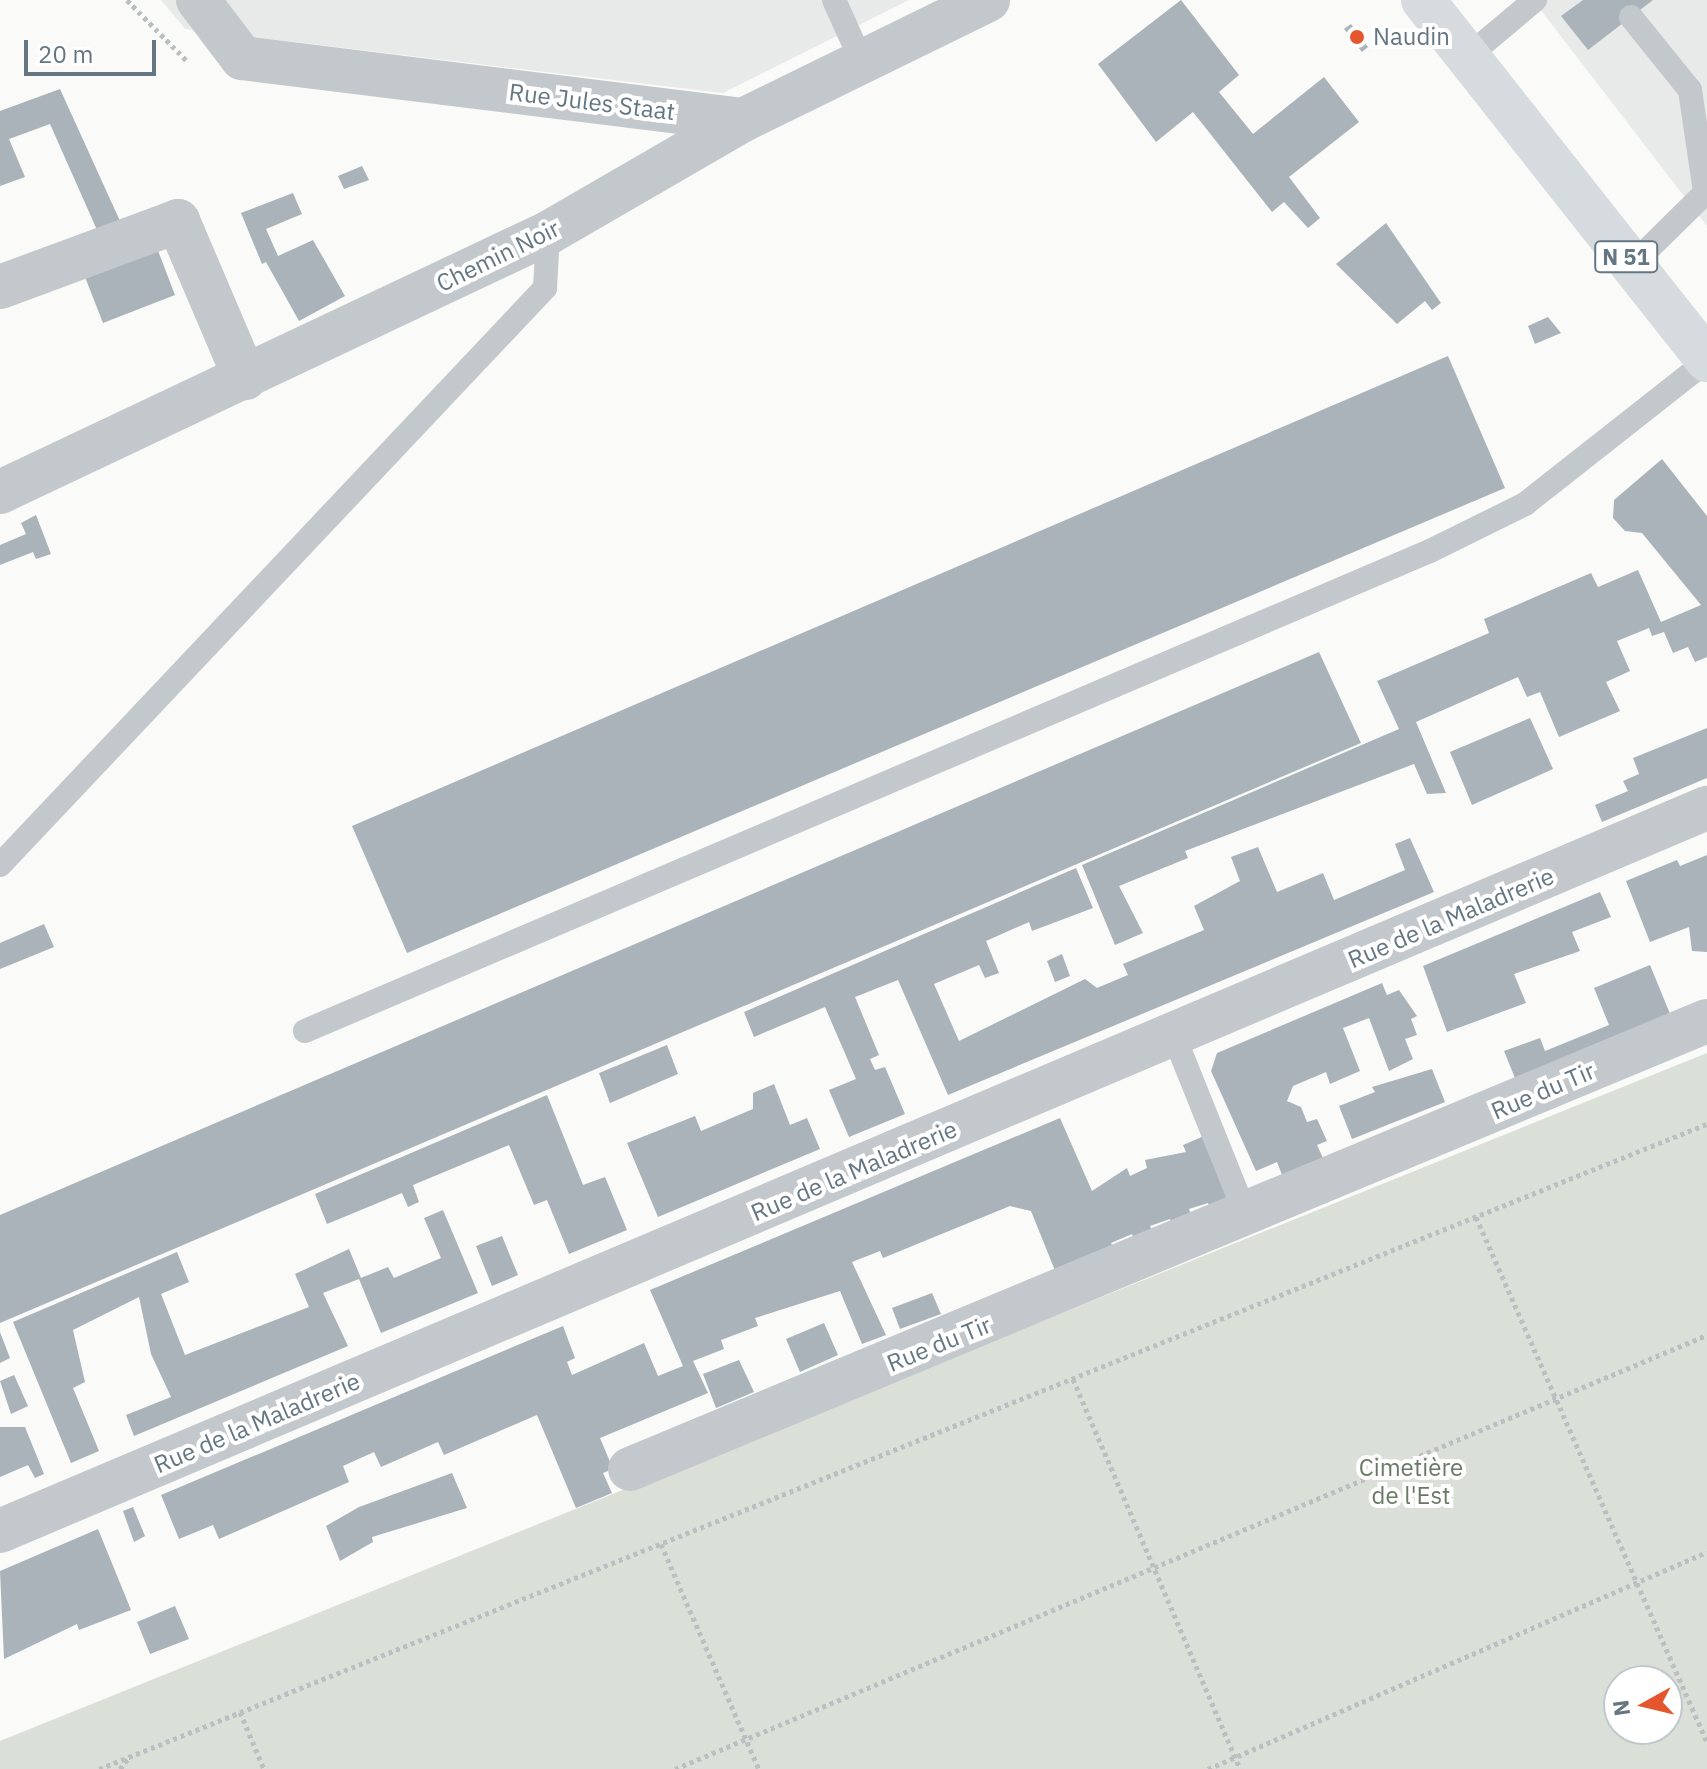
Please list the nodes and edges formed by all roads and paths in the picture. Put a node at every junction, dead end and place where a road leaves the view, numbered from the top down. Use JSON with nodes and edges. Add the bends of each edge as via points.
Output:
{"nodes":[{"id":1,"x":198,"y":0,"type":"edge"},
{"id":2,"x":834,"y":0,"type":"edge"},
{"id":3,"x":988,"y":0,"type":"edge"},
{"id":4,"x":1423,"y":0,"type":"edge"},
{"id":5,"x":1535,"y":0,"type":"edge"},
{"id":6,"x":1631,"y":17,"type":"dead end"},
{"id":7,"x":1467,"y":57,"type":"junction"},
{"id":8,"x":862,"y":62,"type":"junction"},
{"id":9,"x":743,"y":120,"type":"junction"},
{"id":10,"x":1706,"y":192,"type":"edge"},
{"id":11,"x":548,"y":233,"type":"junction"},
{"id":12,"x":1632,"y":265,"type":"junction"},
{"id":13,"x":0,"y":287,"type":"edge"},
{"id":14,"x":1707,"y":360,"type":"edge"},
{"id":15,"x":245,"y":378,"type":"junction"},
{"id":16,"x":0,"y":492,"type":"edge"},
{"id":17,"x":1707,"y":808,"type":"edge"},
{"id":18,"x":0,"y":865,"type":"edge"},
{"id":19,"x":1707,"y":1021,"type":"edge"},
{"id":20,"x":305,"y":1031,"type":"dead end"},
{"id":21,"x":1174,"y":1036,"type":"junction"},
{"id":22,"x":1707,"y":1124,"type":"edge"},
{"id":23,"x":1476,"y":1217,"type":"junction"},
{"id":24,"x":1247,"y":1218,"type":"junction"},
{"id":25,"x":1707,"y":1335,"type":"edge"},
{"id":26,"x":1073,"y":1379,"type":"junction"},
{"id":27,"x":1556,"y":1399,"type":"junction"},
{"id":28,"x":630,"y":1469,"type":"dead end"},
{"id":29,"x":0,"y":1531,"type":"edge"},
{"id":30,"x":661,"y":1544,"type":"junction"},
{"id":31,"x":1707,"y":1552,"type":"edge"},
{"id":32,"x":1153,"y":1568,"type":"junction"},
{"id":33,"x":1636,"y":1583,"type":"junction"},
{"id":34,"x":240,"y":1712,"type":"junction"},
{"id":35,"x":746,"y":1739,"type":"junction"},
{"id":36,"x":1707,"y":1742,"type":"edge"},
{"id":37,"x":130,"y":1757,"type":"junction"},
{"id":38,"x":1235,"y":1757,"type":"junction"},
{"id":39,"x":99,"y":1769,"type":"edge"},
{"id":40,"x":120,"y":1769,"type":"edge"},
{"id":41,"x":264,"y":1769,"type":"edge"},
{"id":42,"x":675,"y":1769,"type":"edge"},
{"id":43,"x":759,"y":1769,"type":"edge"},
{"id":44,"x":1208,"y":1769,"type":"edge"},
{"id":45,"x":1240,"y":1769,"type":"edge"}],
"edges":[{"from":1,"to":9,"type":"street","name":"Rue Jules Staat","via":[[242,58]]},
{"from":2,"to":8,"type":"lane"},
{"from":3,"to":8,"type":"street"},
{"from":4,"to":7,"type":"main road","number":"N 51"},
{"from":5,"to":7,"type":"lane"},
{"from":6,"to":10,"type":"lane","via":[[1690,90]]},
{"from":7,"to":12,"type":"main road","number":"N 51"},
{"from":8,"to":9,"type":"street"},
{"from":9,"to":11,"type":"street","name":"Chemin Noir"},
{"from":10,"to":12,"type":"lane"},
{"from":11,"to":15,"type":"street","name":"Chemin Noir"},
{"from":11,"to":18,"type":"lane","via":[[545,288]]},
{"from":12,"to":14,"type":"main road","number":"N 51"},
{"from":13,"to":15,"type":"street","via":[[178,221]]},
{"from":14,"to":20,"type":"lane","via":[[1525,504],[1430,551]]},
{"from":15,"to":16,"type":"street","name":"Chemin Noir"},
{"from":17,"to":21,"type":"street","name":"Rue de la Maladrerie"},
{"from":19,"to":24,"type":"street","name":"Rue du Tir"},
{"from":21,"to":24,"type":"lane"},
{"from":21,"to":29,"type":"street","name":"Rue de la Maladrerie"},
{"from":22,"to":23,"type":"path"},
{"from":23,"to":26,"type":"path"},
{"from":23,"to":27,"type":"path"},
{"from":24,"to":28,"type":"street","name":"Rue du Tir"},
{"from":25,"to":27,"type":"path"},
{"from":26,"to":30,"type":"path"},
{"from":26,"to":32,"type":"path"},
{"from":27,"to":32,"type":"path"},
{"from":27,"to":33,"type":"path"},
{"from":30,"to":34,"type":"path"},
{"from":30,"to":35,"type":"path"},
{"from":31,"to":33,"type":"path"},
{"from":32,"to":35,"type":"path"},
{"from":32,"to":38,"type":"path"},
{"from":33,"to":36,"type":"path"},
{"from":33,"to":38,"type":"path"},
{"from":34,"to":37,"type":"path"},
{"from":34,"to":41,"type":"path"},
{"from":35,"to":42,"type":"path"},
{"from":35,"to":43,"type":"path"},
{"from":37,"to":39,"type":"path"},
{"from":37,"to":40,"type":"path"},
{"from":38,"to":44,"type":"path"},
{"from":38,"to":45,"type":"path"}]}
